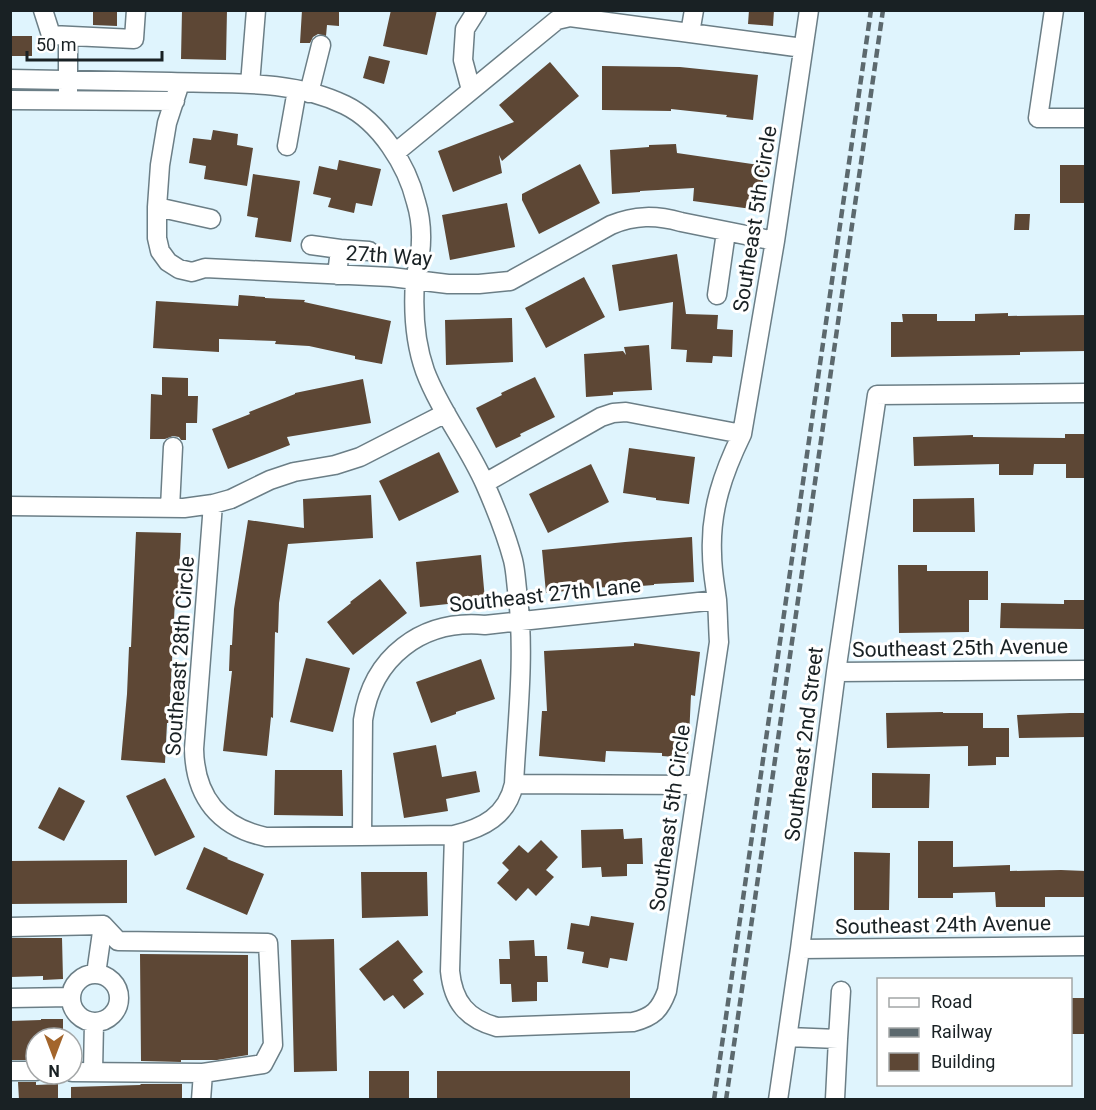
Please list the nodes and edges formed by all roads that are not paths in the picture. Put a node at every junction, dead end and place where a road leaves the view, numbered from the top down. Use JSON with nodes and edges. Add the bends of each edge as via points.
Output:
{"nodes":[{"id":1,"x":43,"y":10,"type":"edge"},
{"id":2,"x":136,"y":10,"type":"edge"},
{"id":3,"x":256,"y":10,"type":"edge"},
{"id":4,"x":477,"y":10,"type":"edge"},
{"id":5,"x":694,"y":10,"type":"edge"},
{"id":6,"x":808,"y":10,"type":"edge"},
{"id":7,"x":1054,"y":10,"type":"edge"},
{"id":8,"x":551,"y":15,"type":"edge"},
{"id":9,"x":690,"y":33,"type":"junction"},
{"id":10,"x":68,"y":36,"type":"junction"},
{"id":11,"x":321,"y":45,"type":"dead end"},
{"id":12,"x":803,"y":48,"type":"junction"},
{"id":13,"x":10,"y":79,"type":"edge"},
{"id":14,"x":67,"y":81,"type":"junction"},
{"id":15,"x":180,"y":83,"type":"junction"},
{"id":16,"x":250,"y":84,"type":"junction"},
{"id":17,"x":471,"y":90,"type":"junction"},
{"id":18,"x":303,"y":91,"type":"junction"},
{"id":19,"x":10,"y":100,"type":"edge"},
{"id":20,"x":175,"y":101,"type":"junction"},
{"id":21,"x":69,"y":105,"type":"junction"},
{"id":22,"x":1086,"y":118,"type":"edge"},
{"id":23,"x":287,"y":146,"type":"dead end"},
{"id":24,"x":395,"y":153,"type":"junction"},
{"id":25,"x":157,"y":207,"type":"junction"},
{"id":26,"x":211,"y":219,"type":"dead end"},
{"id":27,"x":726,"y":232,"type":"junction"},
{"id":28,"x":775,"y":241,"type":"junction"},
{"id":29,"x":311,"y":245,"type":"dead end"},
{"id":30,"x":340,"y":249,"type":"junction"},
{"id":31,"x":369,"y":251,"type":"dead end"},
{"id":32,"x":336,"y":275,"type":"junction"},
{"id":33,"x":416,"y":280,"type":"junction"},
{"id":34,"x":717,"y":295,"type":"dead end"},
{"id":35,"x":1086,"y":393,"type":"edge"},
{"id":36,"x":446,"y":413,"type":"junction"},
{"id":37,"x":742,"y":434,"type":"junction"},
{"id":38,"x":172,"y":447,"type":"dead end"},
{"id":39,"x":484,"y":483,"type":"junction"},
{"id":40,"x":213,"y":504,"type":"junction"},
{"id":41,"x":10,"y":506,"type":"edge"},
{"id":42,"x":170,"y":508,"type":"junction"},
{"id":43,"x":717,"y":600,"type":"junction"},
{"id":44,"x":521,"y":621,"type":"junction"},
{"id":45,"x":1086,"y":670,"type":"edge"},
{"id":46,"x":836,"y":672,"type":"junction"},
{"id":47,"x":514,"y":784,"type":"junction"},
{"id":48,"x":698,"y":785,"type":"junction"},
{"id":49,"x":454,"y":835,"type":"junction"},
{"id":50,"x":362,"y":836,"type":"junction"},
{"id":51,"x":103,"y":925,"type":"junction"},
{"id":52,"x":10,"y":927,"type":"edge"},
{"id":53,"x":1086,"y":946,"type":"edge"},
{"id":54,"x":800,"y":949,"type":"junction"},
{"id":55,"x":96,"y":974,"type":"junction"},
{"id":56,"x":841,"y":991,"type":"dead end"},
{"id":57,"x":70,"y":997,"type":"junction"},
{"id":58,"x":10,"y":998,"type":"edge"},
{"id":59,"x":94,"y":1022,"type":"junction"},
{"id":60,"x":788,"y":1037,"type":"junction"},
{"id":61,"x":838,"y":1039,"type":"junction"},
{"id":62,"x":84,"y":1072,"type":"edge"},
{"id":63,"x":93,"y":1072,"type":"junction"},
{"id":64,"x":203,"y":1073,"type":"junction"},
{"id":65,"x":835,"y":1099,"type":"edge"},
{"id":66,"x":201,"y":1100,"type":"edge"},
{"id":67,"x":778,"y":1100,"type":"edge"}],
"edges":[{"from":1,"to":10,"type":"street","via":[[51,35]]},
{"from":2,"to":10,"type":"street","via":[[134,39]]},
{"from":3,"to":16,"type":"street"},
{"from":4,"to":17,"type":"street","via":[[465,29],[463,60]]},
{"from":5,"to":9,"type":"street"},
{"from":6,"to":12,"type":"street","name":"Southeast 5th Circle"},
{"from":7,"to":22,"type":"street","via":[[1038,118]]},
{"from":8,"to":9,"type":"street"},
{"from":8,"to":17,"type":"street"},
{"from":9,"to":12,"type":"street"},
{"from":10,"to":14,"type":"street"},
{"from":11,"to":18,"type":"street"},
{"from":12,"to":28,"type":"street","name":"Southeast 5th Circle"},
{"from":13,"to":14,"type":"street","name":"Southeast 28th Circle"},
{"from":14,"to":15,"type":"street","name":"Southeast 28th Circle"},
{"from":14,"to":21,"type":"street"},
{"from":15,"to":16,"type":"street","name":"Southeast 28th Circle"},
{"from":15,"to":20,"type":"street","name":"27th Way"},
{"from":16,"to":18,"type":"street","name":"Southeast 28th Circle"},
{"from":17,"to":24,"type":"street"},
{"from":18,"to":23,"type":"street"},
{"from":18,"to":24,"type":"street","name":"Southeast 28th Circle","via":[[348,106]]},
{"from":19,"to":21,"type":"street"},
{"from":20,"to":21,"type":"street"},
{"from":20,"to":25,"type":"street","name":"27th Way","via":[[167,123]]},
{"from":24,"to":33,"type":"street","name":"Southeast 28th Circle","via":[[417,204],[421,229]]},
{"from":25,"to":26,"type":"street"},
{"from":25,"to":32,"type":"street","name":"27th Way","via":[[160,251],[179,269]]},
{"from":27,"to":28,"type":"street","name":"27th Way"},
{"from":27,"to":33,"type":"street","name":"27th Way","via":[[652,216],[625,219],[510,281],[448,284]]},
{"from":27,"to":34,"type":"street"},
{"from":28,"to":37,"type":"street","name":"Southeast 5th Circle"},
{"from":29,"to":30,"type":"street"},
{"from":30,"to":31,"type":"street"},
{"from":30,"to":32,"type":"street"},
{"from":32,"to":33,"type":"street","name":"27th Way"},
{"from":33,"to":36,"type":"street","name":"Southeast 28th Circle","via":[[417,340],[424,369]]},
{"from":35,"to":46,"type":"street","name":"Southeast 2nd Street","via":[[877,395]]},
{"from":36,"to":39,"type":"street","name":"Southeast 28th Circle"},
{"from":36,"to":40,"type":"street","via":[[360,457],[294,472]]},
{"from":37,"to":39,"type":"street","via":[[626,412],[613,413]]},
{"from":37,"to":43,"type":"street","name":"Southeast 5th Circle","via":[[718,492],[713,523],[711,554]]},
{"from":38,"to":42,"type":"street"},
{"from":39,"to":44,"type":"street","name":"Southeast 28th Circle","via":[[513,560]]},
{"from":40,"to":42,"type":"street"},
{"from":40,"to":50,"type":"street","name":"Southeast 28th Circle","via":[[194,749],[201,790],[228,822],[253,834]]},
{"from":41,"to":42,"type":"street"},
{"from":43,"to":44,"type":"street","name":"Southeast 27th Lane"},
{"from":43,"to":48,"type":"street","name":"Southeast 5th Circle","via":[[719,642]]},
{"from":44,"to":47,"type":"street","name":"Southeast 28th Circle"},
{"from":44,"to":50,"type":"street","name":"Southeast 27th Lane","via":[[458,624],[433,630],[404,646],[381,670],[369,694],[363,720]]},
{"from":45,"to":46,"type":"street","name":"Southeast 25th Avenue"},
{"from":46,"to":54,"type":"street","name":"Southeast 2nd Street"},
{"from":47,"to":48,"type":"street"},
{"from":47,"to":49,"type":"street","name":"Southeast 28th Circle","via":[[511,796],[495,817],[472,831]]},
{"from":48,"to":49,"type":"street","name":"Southeast 5th Circle","via":[[667,991],[656,1012],[633,1022],[497,1027],[463,1008],[451,985],[450,972]]},
{"from":49,"to":50,"type":"street","name":"Southeast 28th Circle"},
{"from":51,"to":52,"type":"street"},
{"from":51,"to":55,"type":"street"},
{"from":51,"to":64,"type":"street","via":[[118,941],[268,943],[273,1045],[263,1064]]},
{"from":53,"to":54,"type":"street","name":"Southeast 24th Avenue"},
{"from":54,"to":60,"type":"street","name":"Southeast 2nd Street"},
{"from":55,"to":57,"type":"street","via":[[78,980]]},
{"from":55,"to":59,"type":"street","via":[[112,981],[119,999],[111,1015]]},
{"from":56,"to":61,"type":"street"},
{"from":57,"to":58,"type":"street"},
{"from":57,"to":59,"type":"street","via":[[77,1014]]},
{"from":59,"to":63,"type":"street"},
{"from":60,"to":61,"type":"street"},
{"from":60,"to":67,"type":"street","name":"Southeast 2nd Street"},
{"from":61,"to":65,"type":"street"},
{"from":62,"to":63,"type":"street"},
{"from":63,"to":64,"type":"street"},
{"from":64,"to":66,"type":"street"}]}
